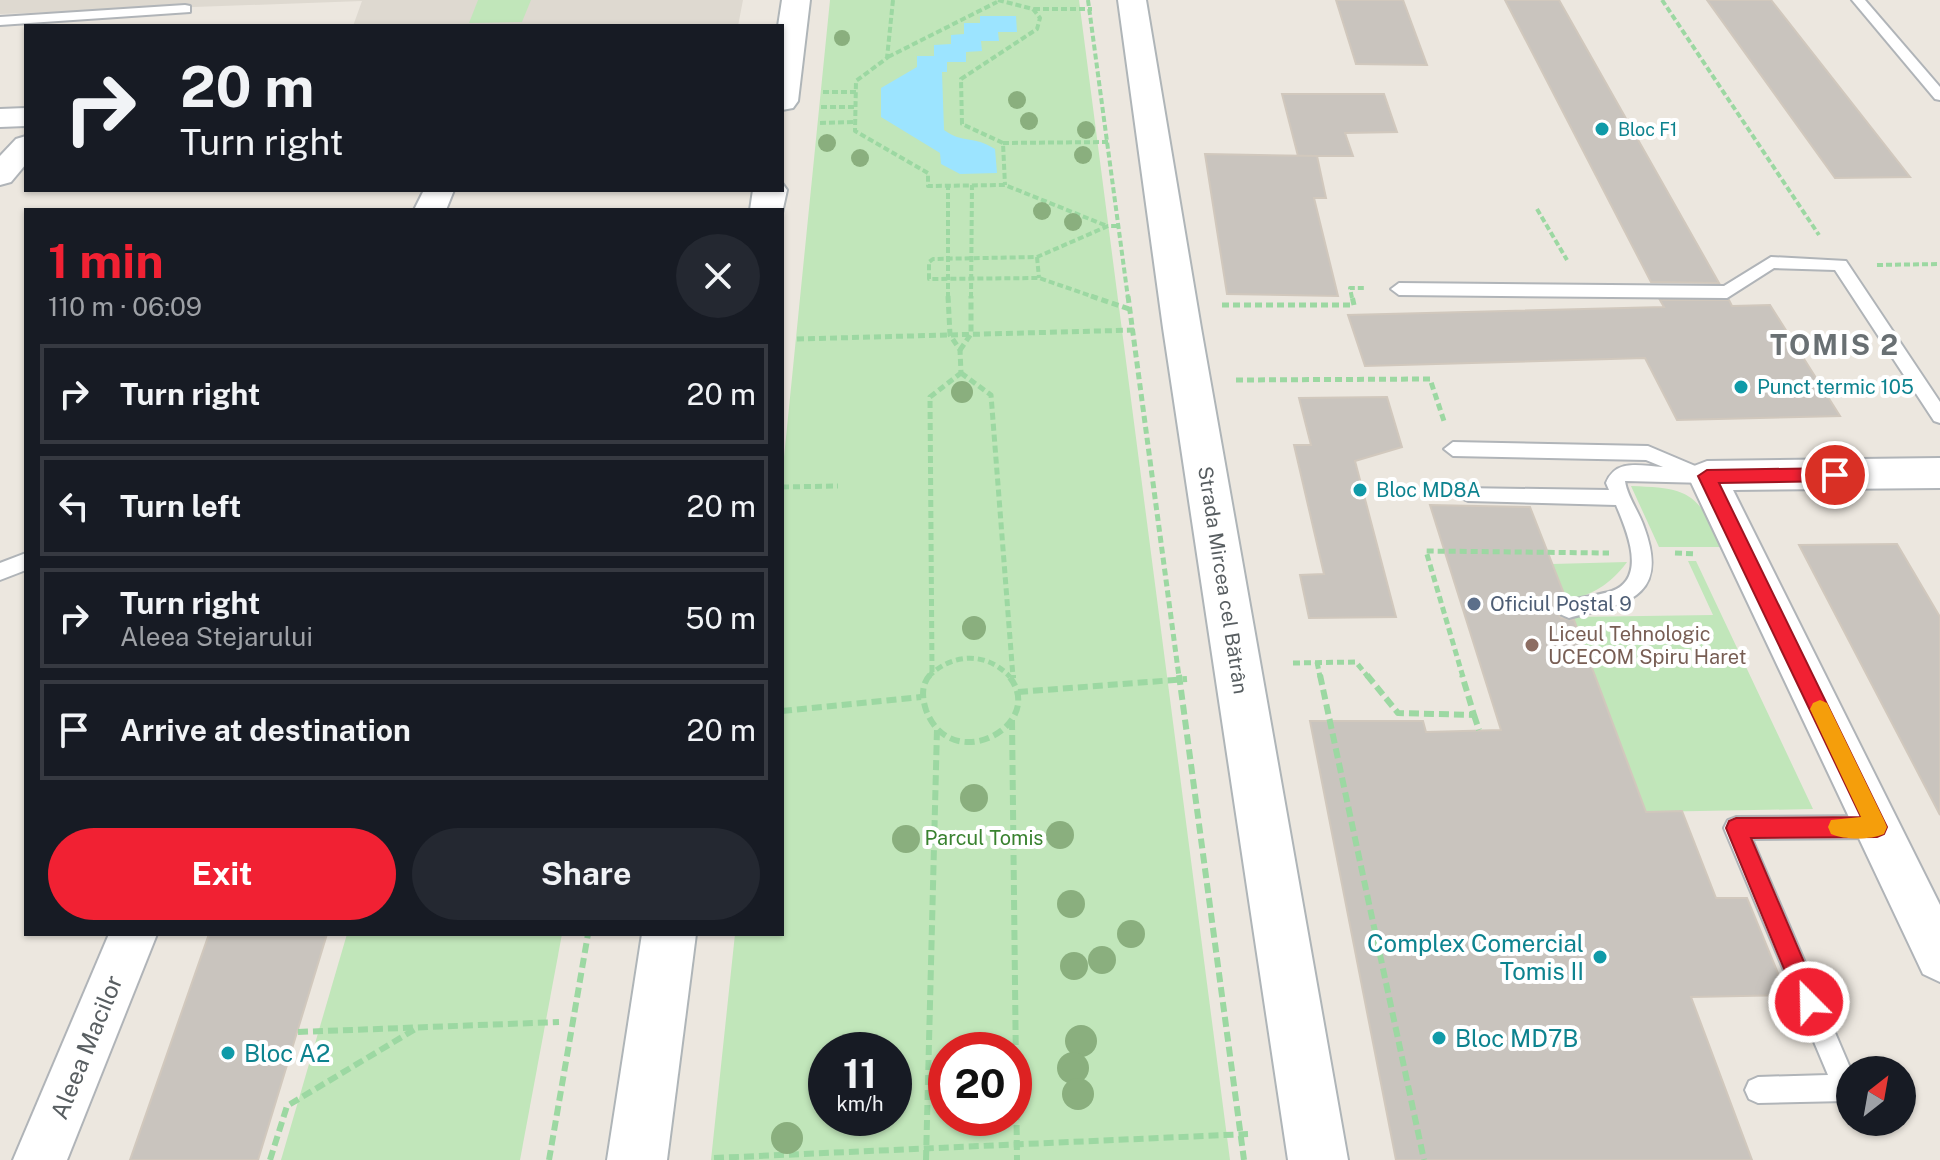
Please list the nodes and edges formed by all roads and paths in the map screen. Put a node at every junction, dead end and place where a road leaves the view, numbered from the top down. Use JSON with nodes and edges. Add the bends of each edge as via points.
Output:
{"nodes":[{"id":1,"x":796,"y":0,"type":"edge"},
{"id":2,"x":893,"y":0,"type":"edge"},
{"id":3,"x":1088,"y":0,"type":"edge"},
{"id":4,"x":1662,"y":0,"type":"edge"},
{"id":5,"x":1858,"y":0,"type":"edge"},
{"id":6,"x":998,"y":1,"type":"edge"},
{"id":7,"x":1114,"y":4,"type":"edge"},
{"id":8,"x":185,"y":9,"type":"dead end"},
{"id":9,"x":1033,"y":9,"type":"junction"},
{"id":10,"x":1089,"y":9,"type":"junction"},
{"id":11,"x":0,"y":21,"type":"edge"},
{"id":12,"x":786,"y":49,"type":"edge"},
{"id":13,"x":887,"y":58,"type":"junction"},
{"id":14,"x":784,"y":75,"type":"edge"},
{"id":15,"x":823,"y":92,"type":"dead end"},
{"id":16,"x":856,"y":92,"type":"junction"},
{"id":17,"x":1940,"y":96,"type":"edge"},
{"id":18,"x":821,"y":107,"type":"dead end"},
{"id":19,"x":856,"y":107,"type":"junction"},
{"id":20,"x":24,"y":117,"type":"edge"},
{"id":21,"x":0,"y":118,"type":"edge"},
{"id":22,"x":856,"y":122,"type":"junction"},
{"id":23,"x":820,"y":123,"type":"dead end"},
{"id":24,"x":1107,"y":142,"type":"junction"},
{"id":25,"x":1116,"y":142,"type":"dead end"},
{"id":26,"x":1003,"y":143,"type":"junction"},
{"id":27,"x":24,"y":147,"type":"edge"},
{"id":28,"x":0,"y":175,"type":"edge"},
{"id":29,"x":948,"y":185,"type":"junction"},
{"id":30,"x":972,"y":185,"type":"junction"},
{"id":31,"x":1005,"y":185,"type":"junction"},
{"id":32,"x":1537,"y":209,"type":"dead end"},
{"id":33,"x":1108,"y":226,"type":"junction"},
{"id":34,"x":1118,"y":226,"type":"junction"},
{"id":35,"x":1127,"y":226,"type":"dead end"},
{"id":36,"x":1037,"y":257,"type":"junction"},
{"id":37,"x":947,"y":258,"type":"junction"},
{"id":38,"x":971,"y":258,"type":"junction"},
{"id":39,"x":1940,"y":264,"type":"edge"},
{"id":40,"x":1569,"y":265,"type":"dead end"},
{"id":41,"x":1840,"y":265,"type":"junction"},
{"id":42,"x":1039,"y":278,"type":"junction"},
{"id":43,"x":947,"y":281,"type":"junction"},
{"id":44,"x":970,"y":281,"type":"junction"},
{"id":45,"x":1399,"y":289,"type":"joint"},
{"id":46,"x":1222,"y":305,"type":"dead end"},
{"id":47,"x":1139,"y":310,"type":"dead end"},
{"id":48,"x":1131,"y":311,"type":"junction"},
{"id":49,"x":1133,"y":330,"type":"junction"},
{"id":50,"x":1141,"y":330,"type":"dead end"},
{"id":51,"x":971,"y":334,"type":"junction"},
{"id":52,"x":950,"y":335,"type":"junction"},
{"id":53,"x":797,"y":339,"type":"dead end"},
{"id":54,"x":960,"y":350,"type":"junction"},
{"id":55,"x":961,"y":373,"type":"junction"},
{"id":56,"x":1236,"y":380,"type":"dead end"},
{"id":57,"x":1940,"y":416,"type":"edge"},
{"id":58,"x":1453,"y":449,"type":"joint"},
{"id":59,"x":1940,"y":473,"type":"edge"},
{"id":60,"x":1707,"y":476,"type":"junction"},
{"id":61,"x":838,"y":486,"type":"dead end"},
{"id":62,"x":784,"y":487,"type":"edge"},
{"id":63,"x":1468,"y":493,"type":"dead end"},
{"id":64,"x":1622,"y":498,"type":"junction"},
{"id":65,"x":1645,"y":553,"type":"junction"},
{"id":66,"x":24,"y":562,"type":"edge"},
{"id":67,"x":0,"y":572,"type":"edge"},
{"id":68,"x":1569,"y":609,"type":"dead end"},
{"id":69,"x":1317,"y":662,"type":"junction"},
{"id":70,"x":1293,"y":663,"type":"dead end"},
{"id":71,"x":932,"y":672,"type":"junction"},
{"id":72,"x":1013,"y":678,"type":"junction"},
{"id":73,"x":1183,"y":679,"type":"junction"},
{"id":74,"x":1018,"y":692,"type":"junction"},
{"id":75,"x":921,"y":697,"type":"junction"},
{"id":76,"x":784,"y":711,"type":"edge"},
{"id":77,"x":1474,"y":715,"type":"junction"},
{"id":78,"x":1012,"y":720,"type":"junction"},
{"id":79,"x":937,"y":729,"type":"junction"},
{"id":80,"x":1479,"y":730,"type":"dead end"},
{"id":81,"x":1877,"y":827,"type":"junction"},
{"id":82,"x":132,"y":936,"type":"edge"},
{"id":83,"x":588,"y":936,"type":"edge"},
{"id":84,"x":669,"y":936,"type":"edge"},
{"id":85,"x":1940,"y":957,"type":"edge"},
{"id":86,"x":559,"y":1022,"type":"dead end"},
{"id":87,"x":418,"y":1027,"type":"junction"},
{"id":88,"x":298,"y":1032,"type":"dead end"},
{"id":89,"x":1758,"y":1090,"type":"dead end"},
{"id":90,"x":1244,"y":1134,"type":"junction"},
{"id":91,"x":1017,"y":1144,"type":"junction"},
{"id":92,"x":926,"y":1148,"type":"junction"},
{"id":93,"x":714,"y":1158,"type":"edge"},
{"id":94,"x":40,"y":1160,"type":"edge"},
{"id":95,"x":270,"y":1160,"type":"edge"},
{"id":96,"x":549,"y":1160,"type":"edge"},
{"id":97,"x":637,"y":1160,"type":"edge"},
{"id":98,"x":926,"y":1160,"type":"edge"},
{"id":99,"x":1017,"y":1160,"type":"edge"},
{"id":100,"x":1244,"y":1160,"type":"edge"},
{"id":101,"x":1318,"y":1160,"type":"edge"},
{"id":102,"x":1424,"y":1160,"type":"edge"}],
"edges":[{"from":1,"to":12,"type":"main road"},
{"from":2,"to":13,"type":"path"},
{"from":3,"to":10,"type":"path"},
{"from":4,"to":41,"type":"path"},
{"from":5,"to":17,"type":"lane"},
{"from":6,"to":9,"type":"path"},
{"from":6,"to":13,"type":"path"},
{"from":7,"to":10,"type":"path"},
{"from":7,"to":101,"type":"main road","name":"Strada Mircea cel Bătrân","via":[[1182,328]]},
{"from":8,"to":11,"type":"lane"},
{"from":9,"to":10,"type":"path"},
{"from":9,"to":26,"type":"path","via":[[1040,18],[1037,29],[961,79],[962,124]]},
{"from":10,"to":24,"type":"path"},
{"from":12,"to":14,"type":"main road"},
{"from":13,"to":16,"type":"path","via":[[856,81]]},
{"from":15,"to":16,"type":"path"},
{"from":16,"to":19,"type":"path"},
{"from":18,"to":19,"type":"path"},
{"from":19,"to":22,"type":"path"},
{"from":20,"to":21,"type":"street"},
{"from":22,"to":23,"type":"path"},
{"from":22,"to":29,"type":"path","via":[[855,131],[928,173],[928,186]]},
{"from":24,"to":25,"type":"path"},
{"from":24,"to":26,"type":"path"},
{"from":24,"to":34,"type":"path"},
{"from":26,"to":31,"type":"path"},
{"from":27,"to":28,"type":"street"},
{"from":29,"to":30,"type":"path"},
{"from":29,"to":37,"type":"path"},
{"from":30,"to":31,"type":"path"},
{"from":30,"to":38,"type":"path"},
{"from":31,"to":33,"type":"path"},
{"from":32,"to":40,"type":"path"},
{"from":33,"to":34,"type":"path"},
{"from":33,"to":36,"type":"path"},
{"from":34,"to":35,"type":"path"},
{"from":34,"to":48,"type":"path"},
{"from":36,"to":38,"type":"path"},
{"from":36,"to":42,"type":"path"},
{"from":37,"to":38,"type":"path"},
{"from":37,"to":43,"type":"path"},
{"from":37,"to":43,"type":"path","via":[[929,262],[929,279]]},
{"from":38,"to":44,"type":"path"},
{"from":39,"to":41,"type":"path"},
{"from":41,"to":45,"type":"lane","via":[[1771,262],[1727,292]]},
{"from":41,"to":57,"type":"lane"},
{"from":42,"to":44,"type":"path"},
{"from":42,"to":48,"type":"path"},
{"from":43,"to":44,"type":"path"},
{"from":43,"to":52,"type":"path"},
{"from":44,"to":51,"type":"path"},
{"from":45,"to":46,"type":"path","via":[[1350,288],[1354,305]]},
{"from":47,"to":48,"type":"path"},
{"from":48,"to":49,"type":"path"},
{"from":49,"to":50,"type":"path"},
{"from":49,"to":51,"type":"path"},
{"from":49,"to":73,"type":"path"},
{"from":51,"to":52,"type":"path"},
{"from":51,"to":54,"type":"path"},
{"from":52,"to":53,"type":"path"},
{"from":52,"to":54,"type":"path"},
{"from":54,"to":55,"type":"path"},
{"from":55,"to":71,"type":"path","via":[[930,397]]},
{"from":55,"to":72,"type":"path","via":[[991,395]]},
{"from":56,"to":58,"type":"path","via":[[1430,379]]},
{"from":58,"to":60,"type":"lane","via":[[1648,453]]},
{"from":59,"to":60,"type":"street"},
{"from":60,"to":64,"type":"lane","via":[[1625,473],[1615,483]]},
{"from":60,"to":81,"type":"street"},
{"from":61,"to":62,"type":"path"},
{"from":63,"to":64,"type":"lane"},
{"from":64,"to":65,"type":"lane"},
{"from":65,"to":68,"type":"lane","via":[[1640,576],[1625,594]]},
{"from":65,"to":77,"type":"path","via":[[1426,551]]},
{"from":66,"to":67,"type":"lane"},
{"from":69,"to":70,"type":"path"},
{"from":69,"to":77,"type":"path","via":[[1356,662],[1398,713]]},
{"from":69,"to":102,"type":"path"},
{"from":71,"to":72,"type":"path","via":[[943,662],[972,656],[1002,666]]},
{"from":71,"to":75,"type":"path"},
{"from":72,"to":74,"type":"path"},
{"from":73,"to":74,"type":"path"},
{"from":73,"to":90,"type":"path"},
{"from":74,"to":78,"type":"path"},
{"from":75,"to":76,"type":"path"},
{"from":75,"to":79,"type":"path"},
{"from":77,"to":80,"type":"path"},
{"from":78,"to":79,"type":"path","via":[[1002,732],[971,742]]},
{"from":78,"to":91,"type":"path"},
{"from":79,"to":92,"type":"path"},
{"from":81,"to":85,"type":"street"},
{"from":81,"to":89,"type":"lane","via":[[1736,828],[1846,1088]]},
{"from":82,"to":94,"type":"street","name":"Aleea Macilor"},
{"from":83,"to":96,"type":"path"},
{"from":84,"to":97,"type":"main road"},
{"from":86,"to":87,"type":"path"},
{"from":87,"to":88,"type":"path"},
{"from":87,"to":95,"type":"path","via":[[287,1106]]},
{"from":90,"to":91,"type":"path"},
{"from":90,"to":100,"type":"path"},
{"from":91,"to":92,"type":"path"},
{"from":91,"to":99,"type":"path"},
{"from":92,"to":93,"type":"path"},
{"from":92,"to":98,"type":"path"}]}
